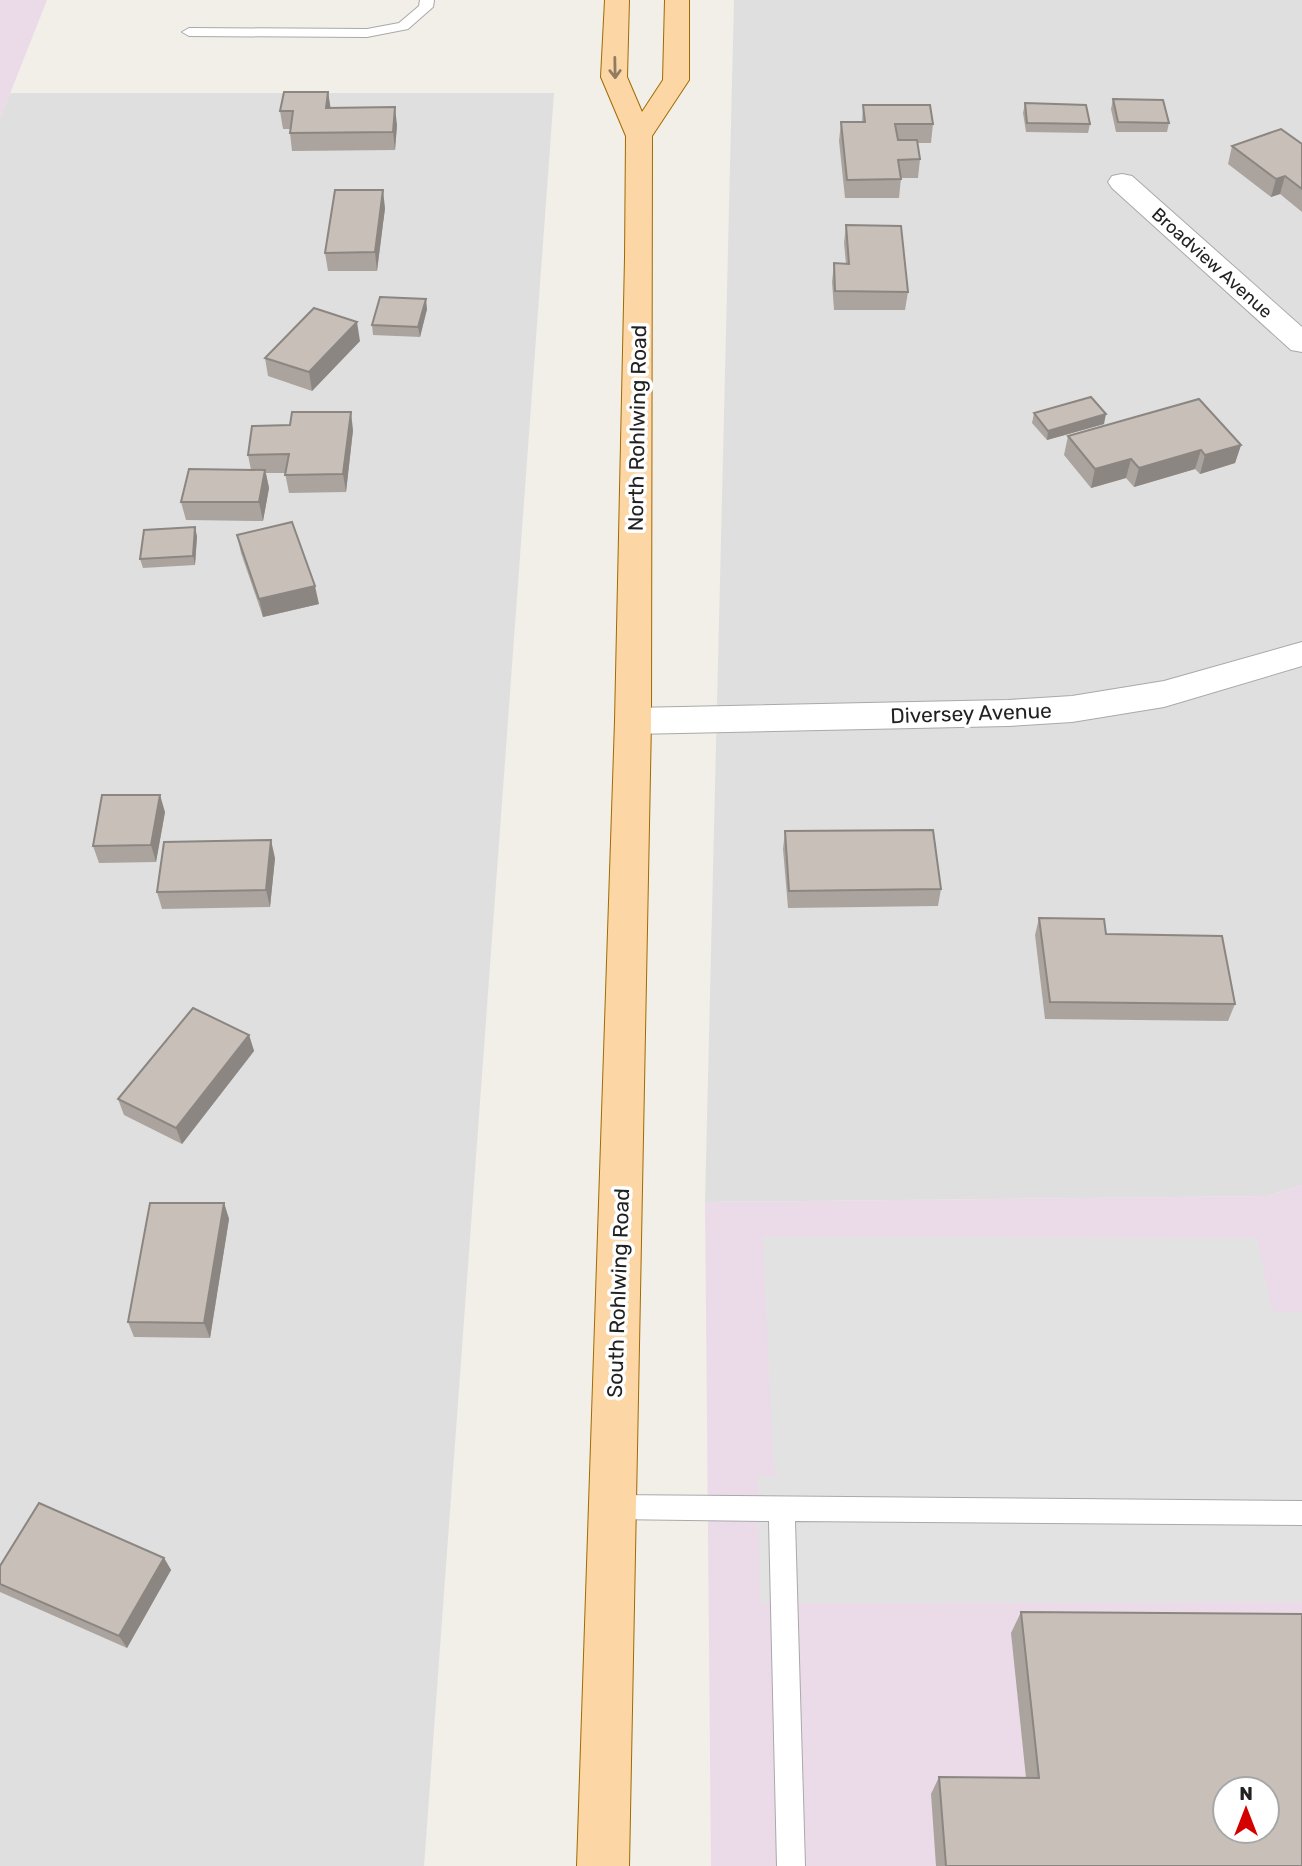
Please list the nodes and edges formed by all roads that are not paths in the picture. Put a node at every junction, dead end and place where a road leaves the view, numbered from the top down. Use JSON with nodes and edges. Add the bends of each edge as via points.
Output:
{"nodes":[{"id":1,"x":427,"y":0,"type":"edge"},
{"id":2,"x":617,"y":0,"type":"edge"},
{"id":3,"x":677,"y":0,"type":"edge"},
{"id":4,"x":188,"y":32,"type":"dead end"},
{"id":5,"x":639,"y":136,"type":"junction"},
{"id":6,"x":1122,"y":182,"type":"dead end"},
{"id":7,"x":1302,"y":343,"type":"edge"},
{"id":8,"x":1302,"y":654,"type":"edge"},
{"id":9,"x":633,"y":721,"type":"junction"},
{"id":10,"x":612,"y":1507,"type":"junction"},
{"id":11,"x":782,"y":1509,"type":"junction"},
{"id":12,"x":1302,"y":1513,"type":"edge"},
{"id":13,"x":603,"y":1866,"type":"edge"},
{"id":14,"x":791,"y":1866,"type":"edge"}],
"edges":[{"from":1,"to":4,"type":"lane","via":[[426,7],[403,26],[367,33]]},
{"from":2,"to":5,"type":"main road","name":"North Rohlwing Road","one_way":true,"via":[[614,77]]},
{"from":3,"to":5,"type":"main road","via":[[676,80]]},
{"from":5,"to":9,"type":"main road","name":"North Rohlwing Road"},
{"from":6,"to":7,"type":"street","name":"Broadview Avenue"},
{"from":8,"to":9,"type":"street","name":"Diversey Avenue","via":[[1164,694],[1072,709]]},
{"from":9,"to":10,"type":"main road","name":"South Rohlwing Road"},
{"from":10,"to":11,"type":"lane"},
{"from":10,"to":13,"type":"main road","name":"South Rohlwing Road"},
{"from":11,"to":12,"type":"lane"},
{"from":11,"to":14,"type":"lane"}]}
